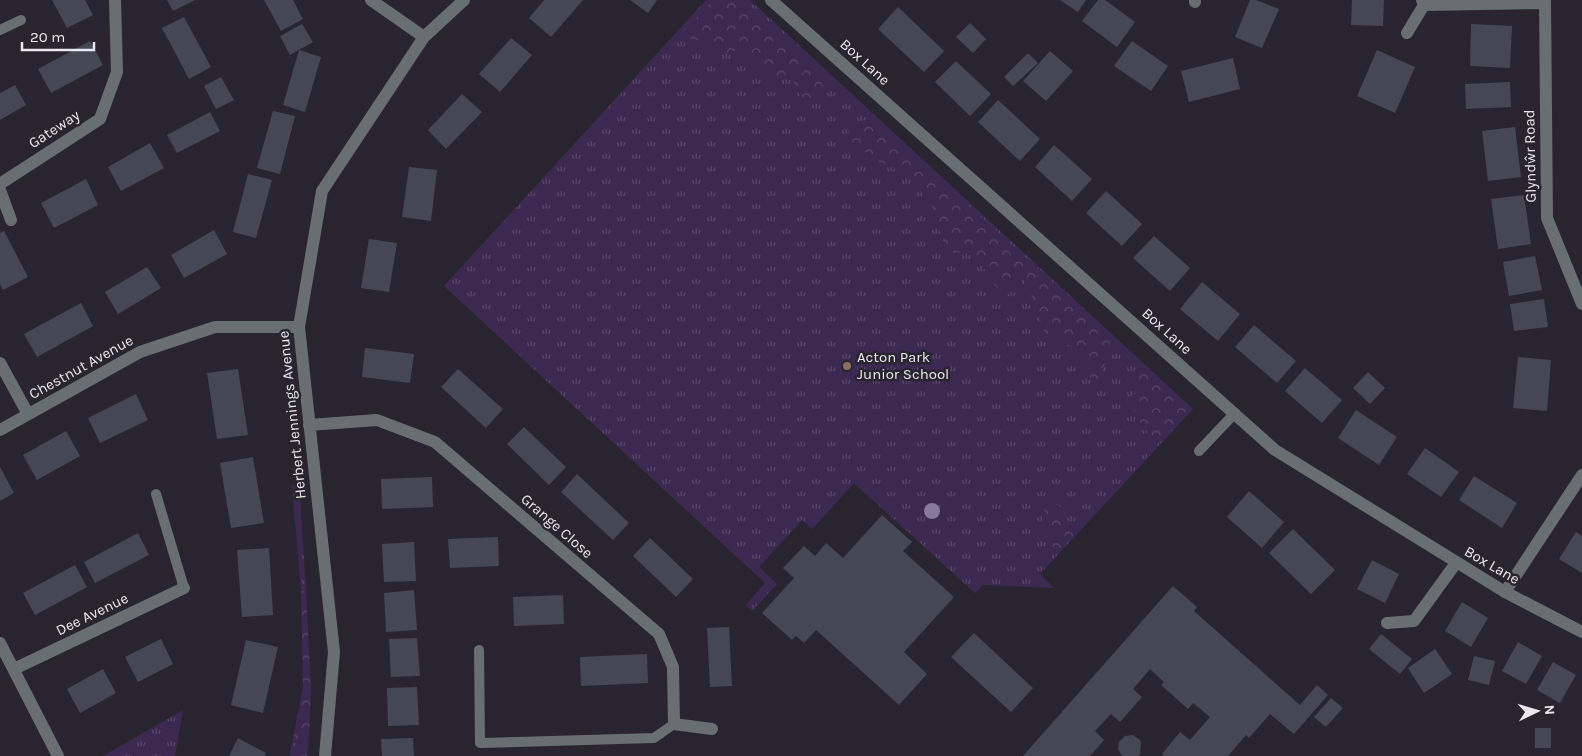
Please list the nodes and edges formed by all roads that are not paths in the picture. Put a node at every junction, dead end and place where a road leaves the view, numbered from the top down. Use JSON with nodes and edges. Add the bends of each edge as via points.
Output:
{"nodes":[{"id":1,"x":115,"y":0,"type":"edge"},
{"id":2,"x":371,"y":0,"type":"edge"},
{"id":3,"x":464,"y":0,"type":"edge"},
{"id":4,"x":771,"y":0,"type":"edge"},
{"id":5,"x":1423,"y":2,"type":"edge"},
{"id":6,"x":1545,"y":2,"type":"edge"},
{"id":7,"x":20,"y":20,"type":"dead end"},
{"id":8,"x":0,"y":30,"type":"edge"},
{"id":9,"x":1407,"y":32,"type":"dead end"},
{"id":10,"x":424,"y":37,"type":"junction"},
{"id":11,"x":0,"y":184,"type":"edge"},
{"id":12,"x":0,"y":190,"type":"edge"},
{"id":13,"x":11,"y":220,"type":"dead end"},
{"id":14,"x":1582,"y":304,"type":"edge"},
{"id":15,"x":299,"y":327,"type":"junction"},
{"id":16,"x":0,"y":363,"type":"edge"},
{"id":17,"x":1235,"y":413,"type":"junction"},
{"id":18,"x":28,"y":414,"type":"junction"},
{"id":19,"x":308,"y":425,"type":"junction"},
{"id":20,"x":0,"y":430,"type":"edge"},
{"id":21,"x":1199,"y":452,"type":"dead end"},
{"id":22,"x":1582,"y":475,"type":"edge"},
{"id":23,"x":156,"y":494,"type":"dead end"},
{"id":24,"x":1456,"y":563,"type":"junction"},
{"id":25,"x":184,"y":588,"type":"joint"},
{"id":26,"x":1505,"y":592,"type":"junction"},
{"id":27,"x":1387,"y":623,"type":"dead end"},
{"id":28,"x":1582,"y":632,"type":"edge"},
{"id":29,"x":0,"y":643,"type":"edge"},
{"id":30,"x":479,"y":650,"type":"dead end"},
{"id":31,"x":14,"y":669,"type":"junction"},
{"id":32,"x":674,"y":724,"type":"junction"},
{"id":33,"x":712,"y":728,"type":"dead end"},
{"id":34,"x":58,"y":756,"type":"edge"},
{"id":35,"x":326,"y":756,"type":"edge"}],
"edges":[{"from":1,"to":11,"type":"street","name":"Gateway","via":[[117,72],[100,119]]},
{"from":2,"to":10,"type":"street"},
{"from":3,"to":10,"type":"street","name":"Herbert Jennings Avenue"},
{"from":4,"to":17,"type":"street","name":"Box Lane"},
{"from":5,"to":6,"type":"street"},
{"from":5,"to":9,"type":"street"},
{"from":6,"to":14,"type":"street","name":"Glyndŵr Road","via":[[1547,218]]},
{"from":7,"to":8,"type":"lane"},
{"from":10,"to":15,"type":"street","name":"Herbert Jennings Avenue","via":[[322,191]]},
{"from":12,"to":13,"type":"street"},
{"from":15,"to":18,"type":"street","name":"Chestnut Avenue","via":[[215,327],[196,333],[140,352]]},
{"from":15,"to":19,"type":"street","name":"Herbert Jennings Avenue"},
{"from":16,"to":18,"type":"street"},
{"from":17,"to":21,"type":"lane"},
{"from":17,"to":24,"type":"street","name":"Box Lane","via":[[1275,450]]},
{"from":18,"to":20,"type":"street","name":"Chestnut Avenue"},
{"from":19,"to":32,"type":"street","name":"Grange Close","via":[[377,420],[435,442],[659,634],[673,667]]},
{"from":19,"to":35,"type":"street","name":"Herbert Jennings Avenue","via":[[334,652]]},
{"from":22,"to":26,"type":"street"},
{"from":23,"to":25,"type":"lane"},
{"from":24,"to":26,"type":"street","name":"Box Lane"},
{"from":24,"to":27,"type":"street","via":[[1414,621]]},
{"from":25,"to":31,"type":"street","name":"Dee Avenue"},
{"from":26,"to":28,"type":"street","name":"Box Lane"},
{"from":29,"to":31,"type":"street"},
{"from":30,"to":32,"type":"lane","via":[[480,743],[654,738]]},
{"from":31,"to":34,"type":"street"},
{"from":32,"to":33,"type":"street"}]}
